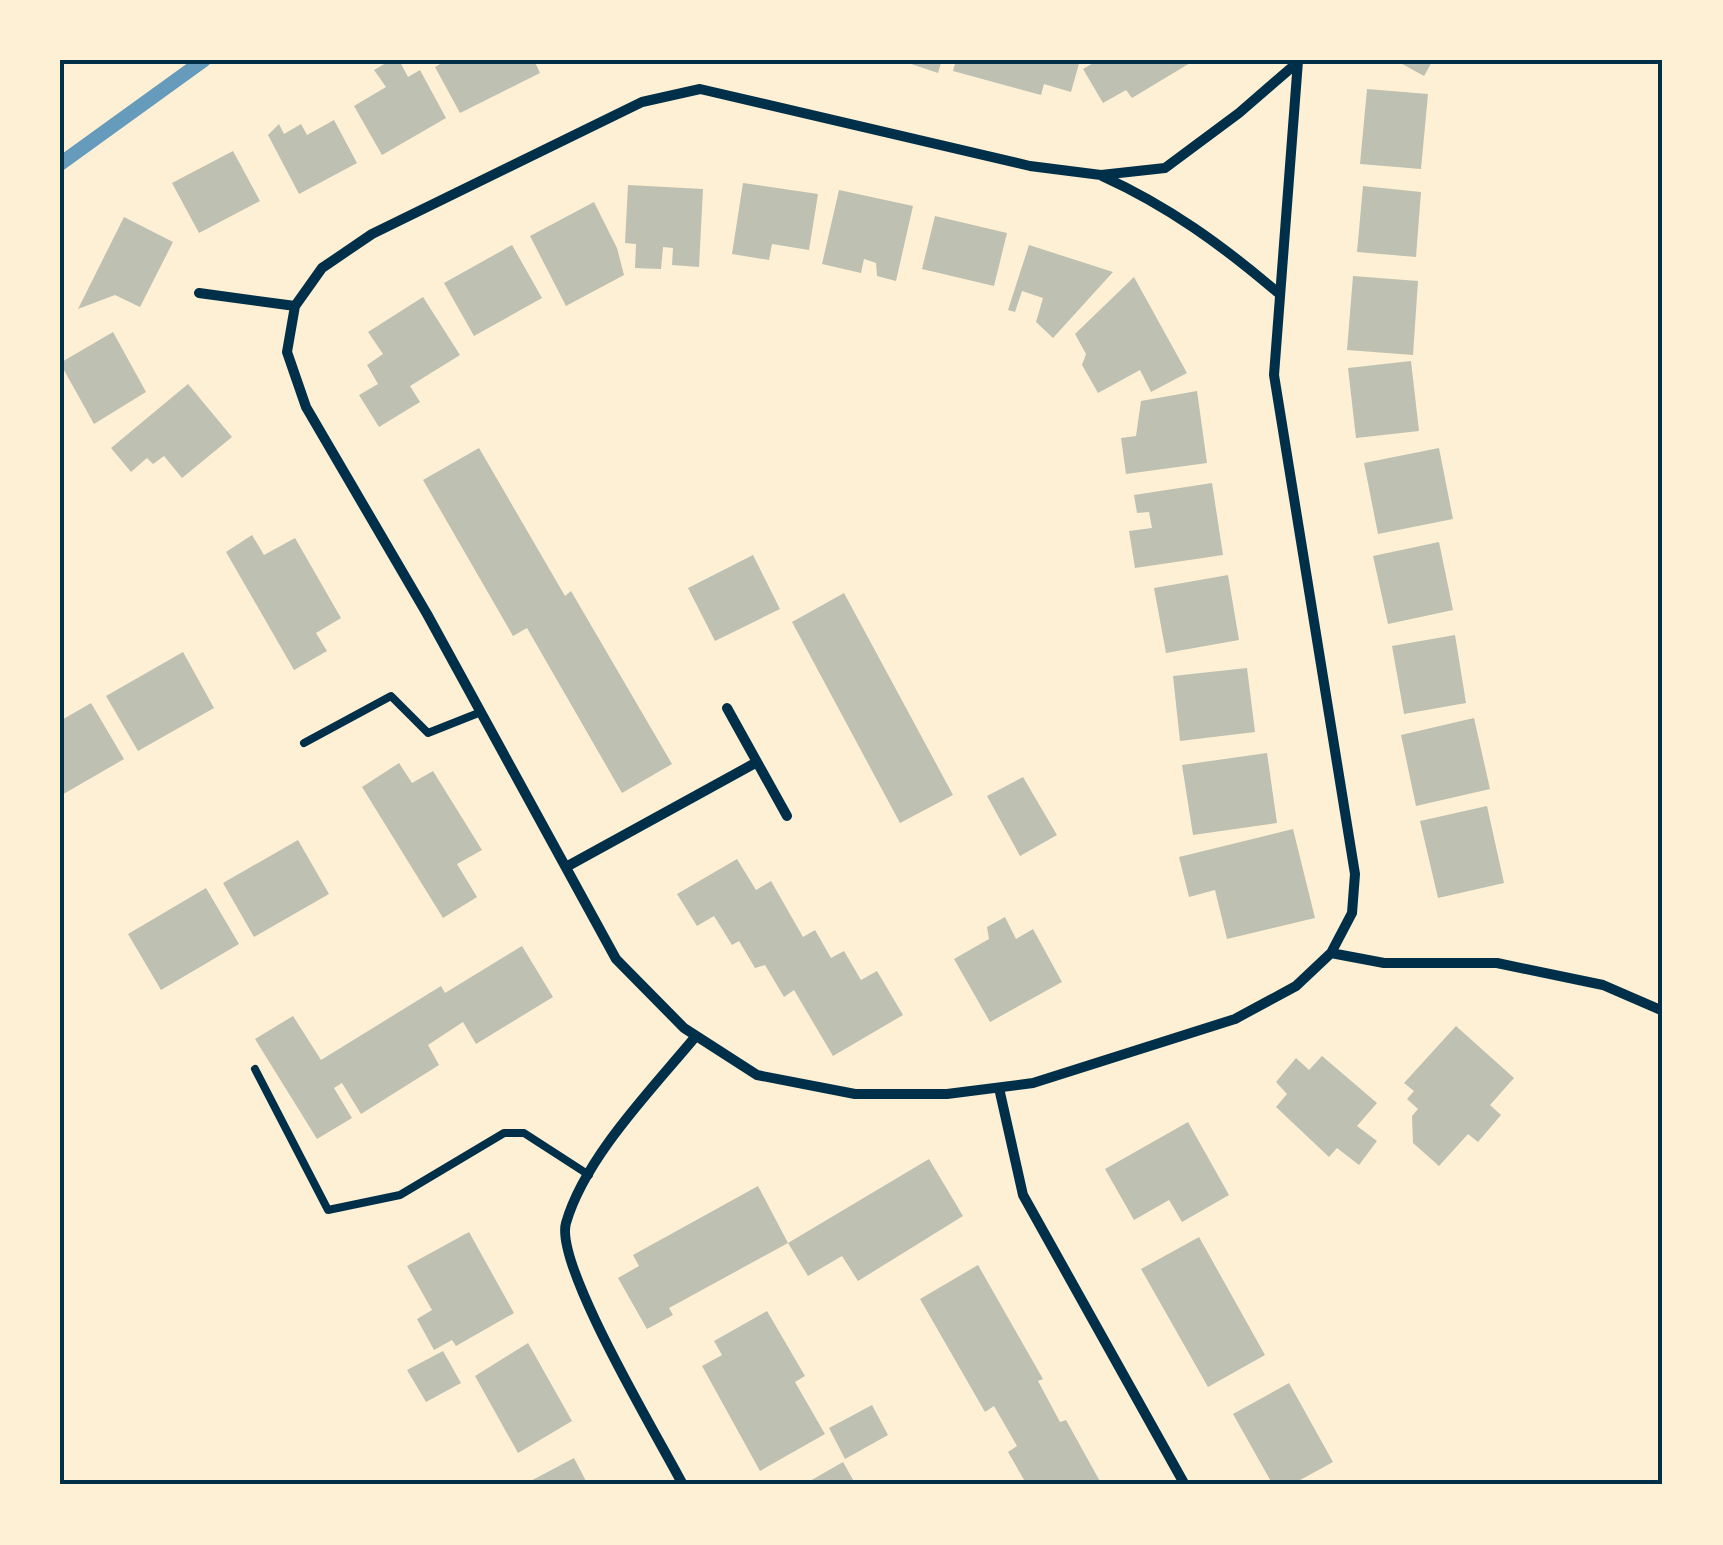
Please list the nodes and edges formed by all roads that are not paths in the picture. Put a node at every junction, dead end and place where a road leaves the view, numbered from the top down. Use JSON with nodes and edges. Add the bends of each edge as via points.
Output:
{"nodes":[{"id":1,"x":1298,"y":61,"type":"edge"},
{"id":2,"x":1101,"y":176,"type":"junction"},
{"id":3,"x":1277,"y":292,"type":"junction"},
{"id":4,"x":199,"y":293,"type":"dead end"},
{"id":5,"x":295,"y":306,"type":"junction"},
{"id":6,"x":728,"y":708,"type":"dead end"},
{"id":7,"x":481,"y":712,"type":"junction"},
{"id":8,"x":304,"y":743,"type":"dead end"},
{"id":9,"x":757,"y":762,"type":"junction"},
{"id":10,"x":786,"y":816,"type":"dead end"},
{"id":11,"x":566,"y":868,"type":"junction"},
{"id":12,"x":1331,"y":954,"type":"junction"},
{"id":13,"x":1663,"y":1011,"type":"edge"},
{"id":14,"x":696,"y":1036,"type":"junction"},
{"id":15,"x":255,"y":1069,"type":"dead end"},
{"id":16,"x":999,"y":1088,"type":"junction"},
{"id":17,"x":590,"y":1175,"type":"junction"},
{"id":18,"x":684,"y":1485,"type":"edge"},
{"id":19,"x":1185,"y":1485,"type":"edge"}],
"edges":[{"from":1,"to":2,"type":"street","via":[[1164,168]]},
{"from":1,"to":3,"type":"street"},
{"from":2,"to":3,"type":"street","via":[[1157,202]]},
{"from":2,"to":5,"type":"street","via":[[1030,166],[700,90],[642,102],[372,234],[322,268]]},
{"from":3,"to":12,"type":"street","via":[[1274,375],[1355,874],[1352,913]]},
{"from":4,"to":5,"type":"street"},
{"from":5,"to":7,"type":"street","via":[[288,352],[306,407]]},
{"from":6,"to":9,"type":"street"},
{"from":7,"to":8,"type":"lane","via":[[428,734],[396,698],[386,697]]},
{"from":7,"to":11,"type":"street"},
{"from":9,"to":10,"type":"street"},
{"from":9,"to":11,"type":"street"},
{"from":11,"to":14,"type":"street","via":[[616,958]]},
{"from":12,"to":13,"type":"street","via":[[1384,963],[1498,963],[1603,986]]},
{"from":12,"to":16,"type":"street","via":[[1296,986],[1236,1019]]},
{"from":14,"to":16,"type":"street","via":[[758,1075],[855,1094]]},
{"from":14,"to":17,"type":"street"},
{"from":15,"to":17,"type":"lane","via":[[328,1210],[400,1195],[504,1133],[524,1133]]},
{"from":16,"to":19,"type":"street","via":[[1023,1195]]},
{"from":17,"to":18,"type":"street","via":[[565,1226],[577,1283]]}]}
